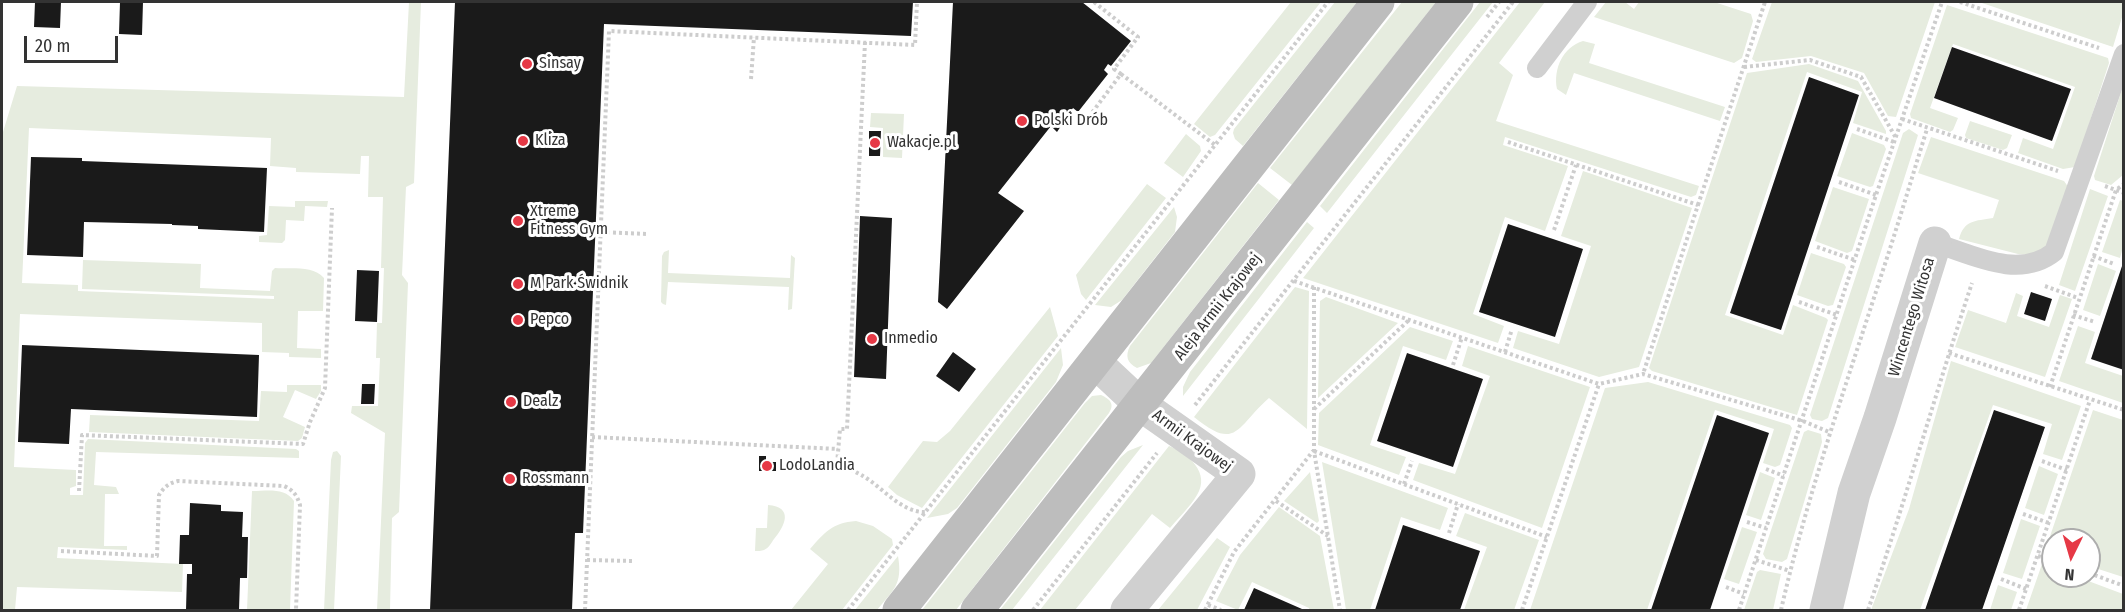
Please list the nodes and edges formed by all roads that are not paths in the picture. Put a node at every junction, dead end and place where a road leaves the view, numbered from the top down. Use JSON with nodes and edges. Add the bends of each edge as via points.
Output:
{"nodes":[{"id":1,"x":1378,"y":2,"type":"edge"},
{"id":2,"x":1457,"y":2,"type":"edge"},
{"id":3,"x":1587,"y":2,"type":"edge"},
{"id":4,"x":2123,"y":55,"type":"edge"},
{"id":5,"x":1537,"y":68,"type":"dead end"},
{"id":6,"x":1935,"y":243,"type":"joint"},
{"id":7,"x":1095,"y":362,"type":"junction"},
{"id":8,"x":1141,"y":405,"type":"junction"},
{"id":9,"x":899,"y":610,"type":"edge"},
{"id":10,"x":977,"y":610,"type":"edge"},
{"id":11,"x":1127,"y":610,"type":"edge"},
{"id":12,"x":1826,"y":610,"type":"edge"}],
"edges":[{"from":1,"to":7,"type":"street"},
{"from":2,"to":8,"type":"street","name":"Aleja Armii Krajowej"},
{"from":3,"to":5,"type":"lane"},
{"from":4,"to":6,"type":"lane","name":"Wincentego Witosa","via":[[2054,252],[2043,261],[2026,265],[2002,264]]},
{"from":6,"to":12,"type":"street","name":"Wincentego Witosa","via":[[1854,493]]},
{"from":7,"to":8,"type":"street","name":"Armii Krajowej"},
{"from":7,"to":9,"type":"street"},
{"from":8,"to":10,"type":"street","name":"Aleja Armii Krajowej"},
{"from":8,"to":11,"type":"street","name":"Armii Krajowej","via":[[1239,474]]}]}
